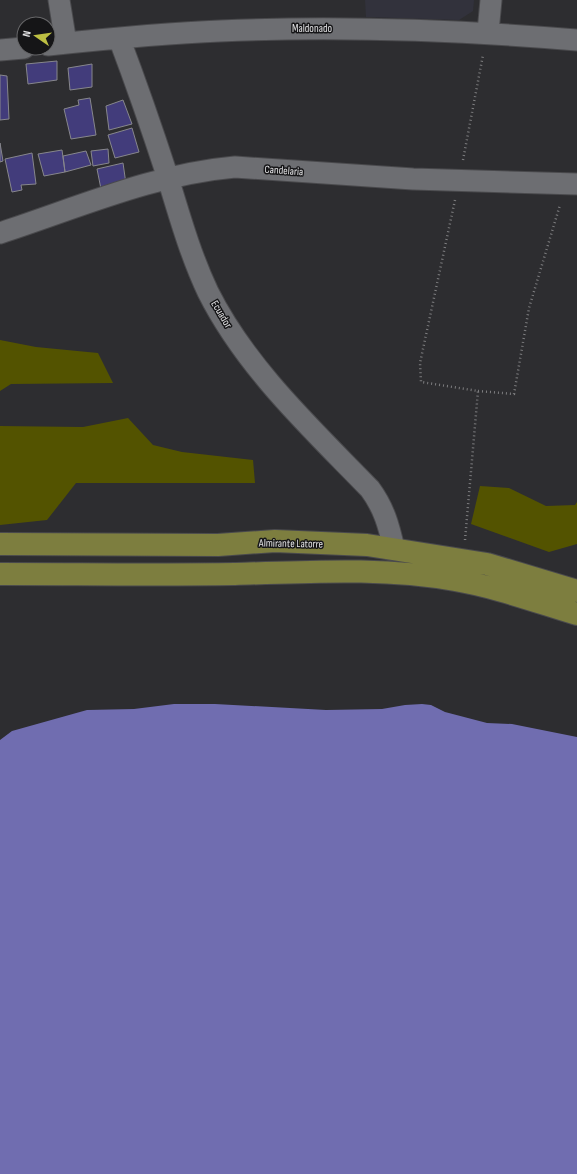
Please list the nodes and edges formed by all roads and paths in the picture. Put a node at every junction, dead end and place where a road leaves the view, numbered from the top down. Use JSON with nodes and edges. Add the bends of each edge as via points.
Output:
{"nodes":[{"id":1,"x":59,"y":0,"type":"edge"},
{"id":2,"x":491,"y":0,"type":"edge"},
{"id":3,"x":488,"y":32,"type":"junction"},
{"id":4,"x":119,"y":38,"type":"junction"},
{"id":5,"x":577,"y":40,"type":"edge"},
{"id":6,"x":57,"y":44,"type":"edge"},
{"id":7,"x":16,"y":49,"type":"edge"},
{"id":8,"x":0,"y":50,"type":"edge"},
{"id":9,"x":167,"y":177,"type":"junction"},
{"id":10,"x":459,"y":180,"type":"junction"},
{"id":11,"x":572,"y":183,"type":"edge"},
{"id":12,"x":0,"y":234,"type":"edge"},
{"id":13,"x":478,"y":391,"type":"junction"},
{"id":14,"x":0,"y":544,"type":"edge"},
{"id":15,"x":394,"y":549,"type":"junction"},
{"id":16,"x":463,"y":560,"type":"junction"},
{"id":17,"x":0,"y":574,"type":"edge"},
{"id":18,"x":577,"y":591,"type":"edge"},
{"id":19,"x":577,"y":614,"type":"edge"}],
"edges":[{"from":1,"to":6,"type":"street"},
{"from":2,"to":3,"type":"street"},
{"from":3,"to":4,"type":"street","name":"Maldonado","via":[[302,28]]},
{"from":3,"to":5,"type":"street","name":"Maldonado"},
{"from":3,"to":10,"type":"path"},
{"from":4,"to":6,"type":"street","name":"Maldonado"},
{"from":4,"to":9,"type":"street","name":"Ecuador","via":[[145,107]]},
{"from":7,"to":8,"type":"street"},
{"from":9,"to":10,"type":"street","name":"Candelaria","via":[[212,169],[235,168]]},
{"from":9,"to":12,"type":"street","name":"Candelaria"},
{"from":9,"to":15,"type":"street","name":"Ecuador","via":[[187,240],[218,311],[276,389],[370,489],[384,511]]},
{"from":10,"to":11,"type":"street","name":"Candelaria"},
{"from":10,"to":13,"type":"path","via":[[420,363],[421,382]]},
{"from":11,"to":13,"type":"path","via":[[529,308],[514,394]]},
{"from":13,"to":16,"type":"path"},
{"from":14,"to":15,"type":"main road","name":"Almirante Latorre","via":[[218,544],[274,541],[367,545]]},
{"from":15,"to":16,"type":"main road","name":"Almirante Latorre","via":[[425,556]]},
{"from":16,"to":18,"type":"main road","name":"Almirante Latorre","via":[[486,564]]},
{"from":17,"to":19,"type":"main road","via":[[411,574],[456,580]]}]}
